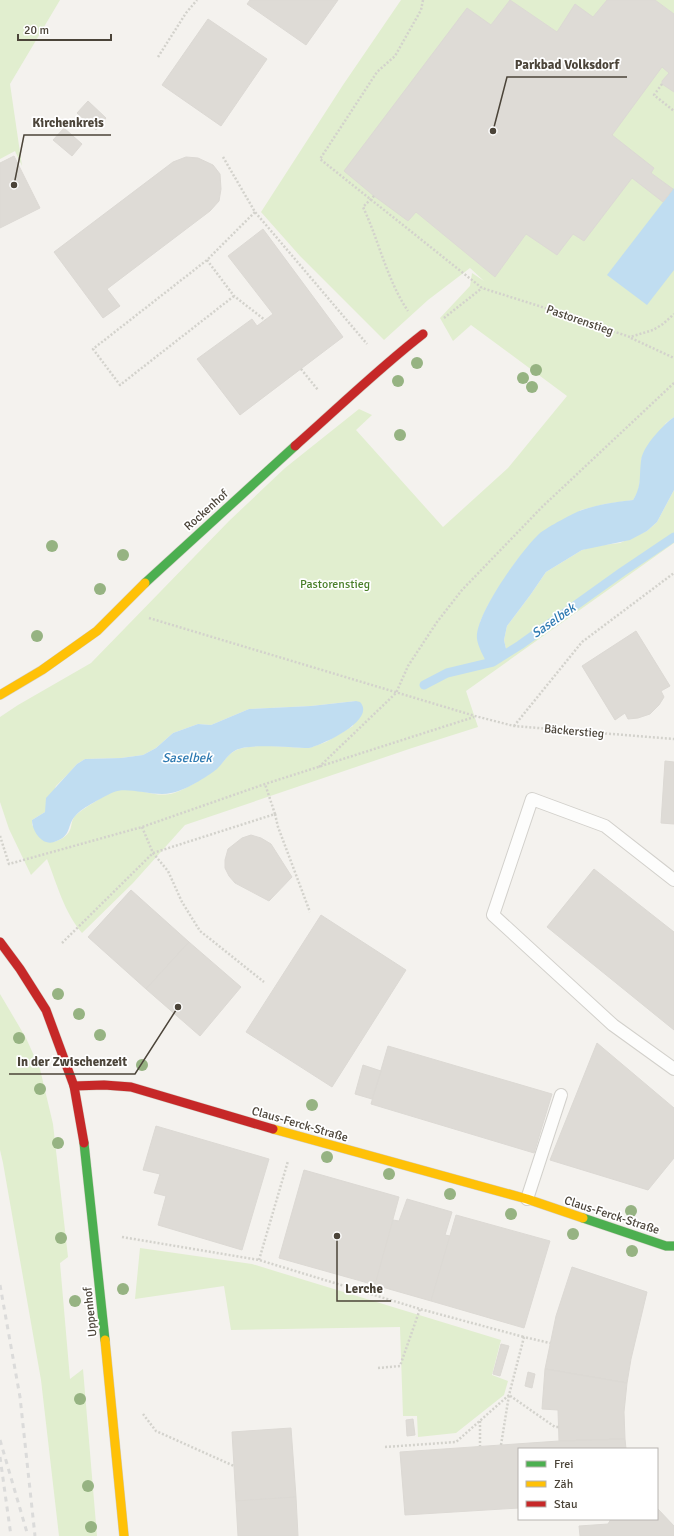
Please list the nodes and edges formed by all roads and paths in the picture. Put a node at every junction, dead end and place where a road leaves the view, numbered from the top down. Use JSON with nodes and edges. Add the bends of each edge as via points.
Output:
{"nodes":[{"id":1,"x":197,"y":0,"type":"edge"},
{"id":2,"x":423,"y":0,"type":"edge"},
{"id":3,"x":158,"y":56,"type":"dead end"},
{"id":4,"x":662,"y":84,"type":"dead end"},
{"id":5,"x":674,"y":111,"type":"edge"},
{"id":6,"x":223,"y":156,"type":"dead end"},
{"id":7,"x":374,"y":196,"type":"dead end"},
{"id":8,"x":371,"y":200,"type":"junction"},
{"id":9,"x":255,"y":212,"type":"junction"},
{"id":10,"x":206,"y":260,"type":"junction"},
{"id":11,"x":482,"y":288,"type":"junction"},
{"id":12,"x":234,"y":296,"type":"junction"},
{"id":13,"x":674,"y":314,"type":"edge"},
{"id":14,"x":265,"y":320,"type":"dead end"},
{"id":15,"x":423,"y":334,"type":"junction"},
{"id":16,"x":630,"y":337,"type":"junction"},
{"id":17,"x":674,"y":358,"type":"edge"},
{"id":18,"x":385,"y":364,"type":"junction"},
{"id":19,"x":674,"y":382,"type":"edge"},
{"id":20,"x":674,"y":573,"type":"edge"},
{"id":21,"x":119,"y":609,"type":"junction"},
{"id":22,"x":396,"y":692,"type":"junction"},
{"id":23,"x":0,"y":695,"type":"edge"},
{"id":24,"x":475,"y":716,"type":"junction"},
{"id":25,"x":514,"y":726,"type":"junction"},
{"id":26,"x":674,"y":739,"type":"edge"},
{"id":27,"x":319,"y":767,"type":"junction"},
{"id":28,"x":265,"y":784,"type":"junction"},
{"id":29,"x":275,"y":814,"type":"junction"},
{"id":30,"x":142,"y":827,"type":"junction"},
{"id":31,"x":0,"y":836,"type":"edge"},
{"id":32,"x":153,"y":853,"type":"junction"},
{"id":33,"x":674,"y":880,"type":"edge"},
{"id":34,"x":310,"y":912,"type":"dead end"},
{"id":35,"x":0,"y":942,"type":"edge"},
{"id":36,"x":62,"y":943,"type":"dead end"},
{"id":37,"x":264,"y":982,"type":"dead end"},
{"id":38,"x":674,"y":1069,"type":"edge"},
{"id":39,"x":74,"y":1086,"type":"junction"},
{"id":40,"x":561,"y":1095,"type":"dead end"},
{"id":41,"x":295,"y":1135,"type":"junction"},
{"id":42,"x":527,"y":1199,"type":"junction"},
{"id":43,"x":94,"y":1232,"type":"junction"},
{"id":44,"x":674,"y":1246,"type":"edge"},
{"id":45,"x":259,"y":1260,"type":"junction"},
{"id":46,"x":420,"y":1309,"type":"junction"},
{"id":47,"x":524,"y":1337,"type":"junction"},
{"id":48,"x":550,"y":1344,"type":"dead end"},
{"id":49,"x":378,"y":1368,"type":"dead end"},
{"id":50,"x":509,"y":1394,"type":"junction"},
{"id":51,"x":143,"y":1414,"type":"dead end"},
{"id":52,"x":480,"y":1421,"type":"junction"},
{"id":53,"x":558,"y":1427,"type":"dead end"},
{"id":54,"x":501,"y":1445,"type":"dead end"},
{"id":55,"x":480,"y":1446,"type":"dead end"},
{"id":56,"x":385,"y":1447,"type":"dead end"},
{"id":57,"x":234,"y":1466,"type":"dead end"},
{"id":58,"x":124,"y":1536,"type":"edge"}],
"edges":[{"from":1,"to":3,"type":"path"},
{"from":2,"to":8,"type":"path","via":[[421,10],[394,56],[377,72],[320,159]]},
{"from":4,"to":5,"type":"path","via":[[654,95]]},
{"from":6,"to":9,"type":"path"},
{"from":7,"to":8,"type":"path"},
{"from":8,"to":11,"type":"path"},
{"from":8,"to":15,"type":"path","via":[[363,207],[399,298]]},
{"from":9,"to":10,"type":"path"},
{"from":9,"to":18,"type":"path"},
{"from":10,"to":12,"type":"path"},
{"from":10,"to":12,"type":"path","via":[[93,349],[120,385]]},
{"from":11,"to":15,"type":"path"},
{"from":11,"to":16,"type":"path","name":"Pastorenstieg"},
{"from":12,"to":14,"type":"path"},
{"from":13,"to":16,"type":"path","name":"Pastorenstieg","via":[[653,330]]},
{"from":15,"to":18,"type":"street","name":"Rockenhof"},
{"from":16,"to":17,"type":"path"},
{"from":18,"to":21,"type":"street","name":"Rockenhof"},
{"from":19,"to":22,"type":"path","via":[[542,507],[462,590],[412,660]]},
{"from":20,"to":25,"type":"path","via":[[582,642]]},
{"from":21,"to":22,"type":"path","name":"Bäckerstieg"},
{"from":21,"to":23,"type":"street","name":"Rockenhof","via":[[97,631],[73,649]]},
{"from":22,"to":24,"type":"path","name":"Bäckerstieg"},
{"from":22,"to":27,"type":"path"},
{"from":24,"to":25,"type":"path","name":"Bäckerstieg"},
{"from":24,"to":27,"type":"path"},
{"from":25,"to":26,"type":"path","name":"Bäckerstieg"},
{"from":27,"to":28,"type":"path"},
{"from":28,"to":29,"type":"path"},
{"from":28,"to":30,"type":"path"},
{"from":29,"to":32,"type":"path"},
{"from":29,"to":34,"type":"path"},
{"from":30,"to":31,"type":"path","via":[[9,864]]},
{"from":30,"to":32,"type":"path"},
{"from":32,"to":36,"type":"path"},
{"from":32,"to":37,"type":"path","via":[[168,871],[182,902],[200,931]]},
{"from":33,"to":38,"type":"lane","via":[[605,826],[532,799],[493,915],[613,1025]]},
{"from":35,"to":39,"type":"street","via":[[46,1010]]},
{"from":39,"to":41,"type":"street","name":"Claus-Ferck-Straße","via":[[131,1087]]},
{"from":39,"to":43,"type":"street","name":"Uppenhof","via":[[83,1131]]},
{"from":40,"to":42,"type":"lane"},
{"from":41,"to":42,"type":"street","name":"Claus-Ferck-Straße"},
{"from":41,"to":45,"type":"path"},
{"from":42,"to":44,"type":"street","name":"Claus-Ferck-Straße","via":[[666,1246]]},
{"from":43,"to":45,"type":"path"},
{"from":43,"to":58,"type":"street","name":"Uppenhof"},
{"from":45,"to":46,"type":"path"},
{"from":46,"to":47,"type":"path"},
{"from":46,"to":49,"type":"path","via":[[400,1366]]},
{"from":47,"to":48,"type":"path"},
{"from":47,"to":50,"type":"path"},
{"from":50,"to":52,"type":"path"},
{"from":50,"to":53,"type":"path"},
{"from":50,"to":54,"type":"path"},
{"from":51,"to":57,"type":"path","via":[[156,1431]]},
{"from":52,"to":55,"type":"path"},
{"from":52,"to":56,"type":"path","via":[[456,1442]]}]}
